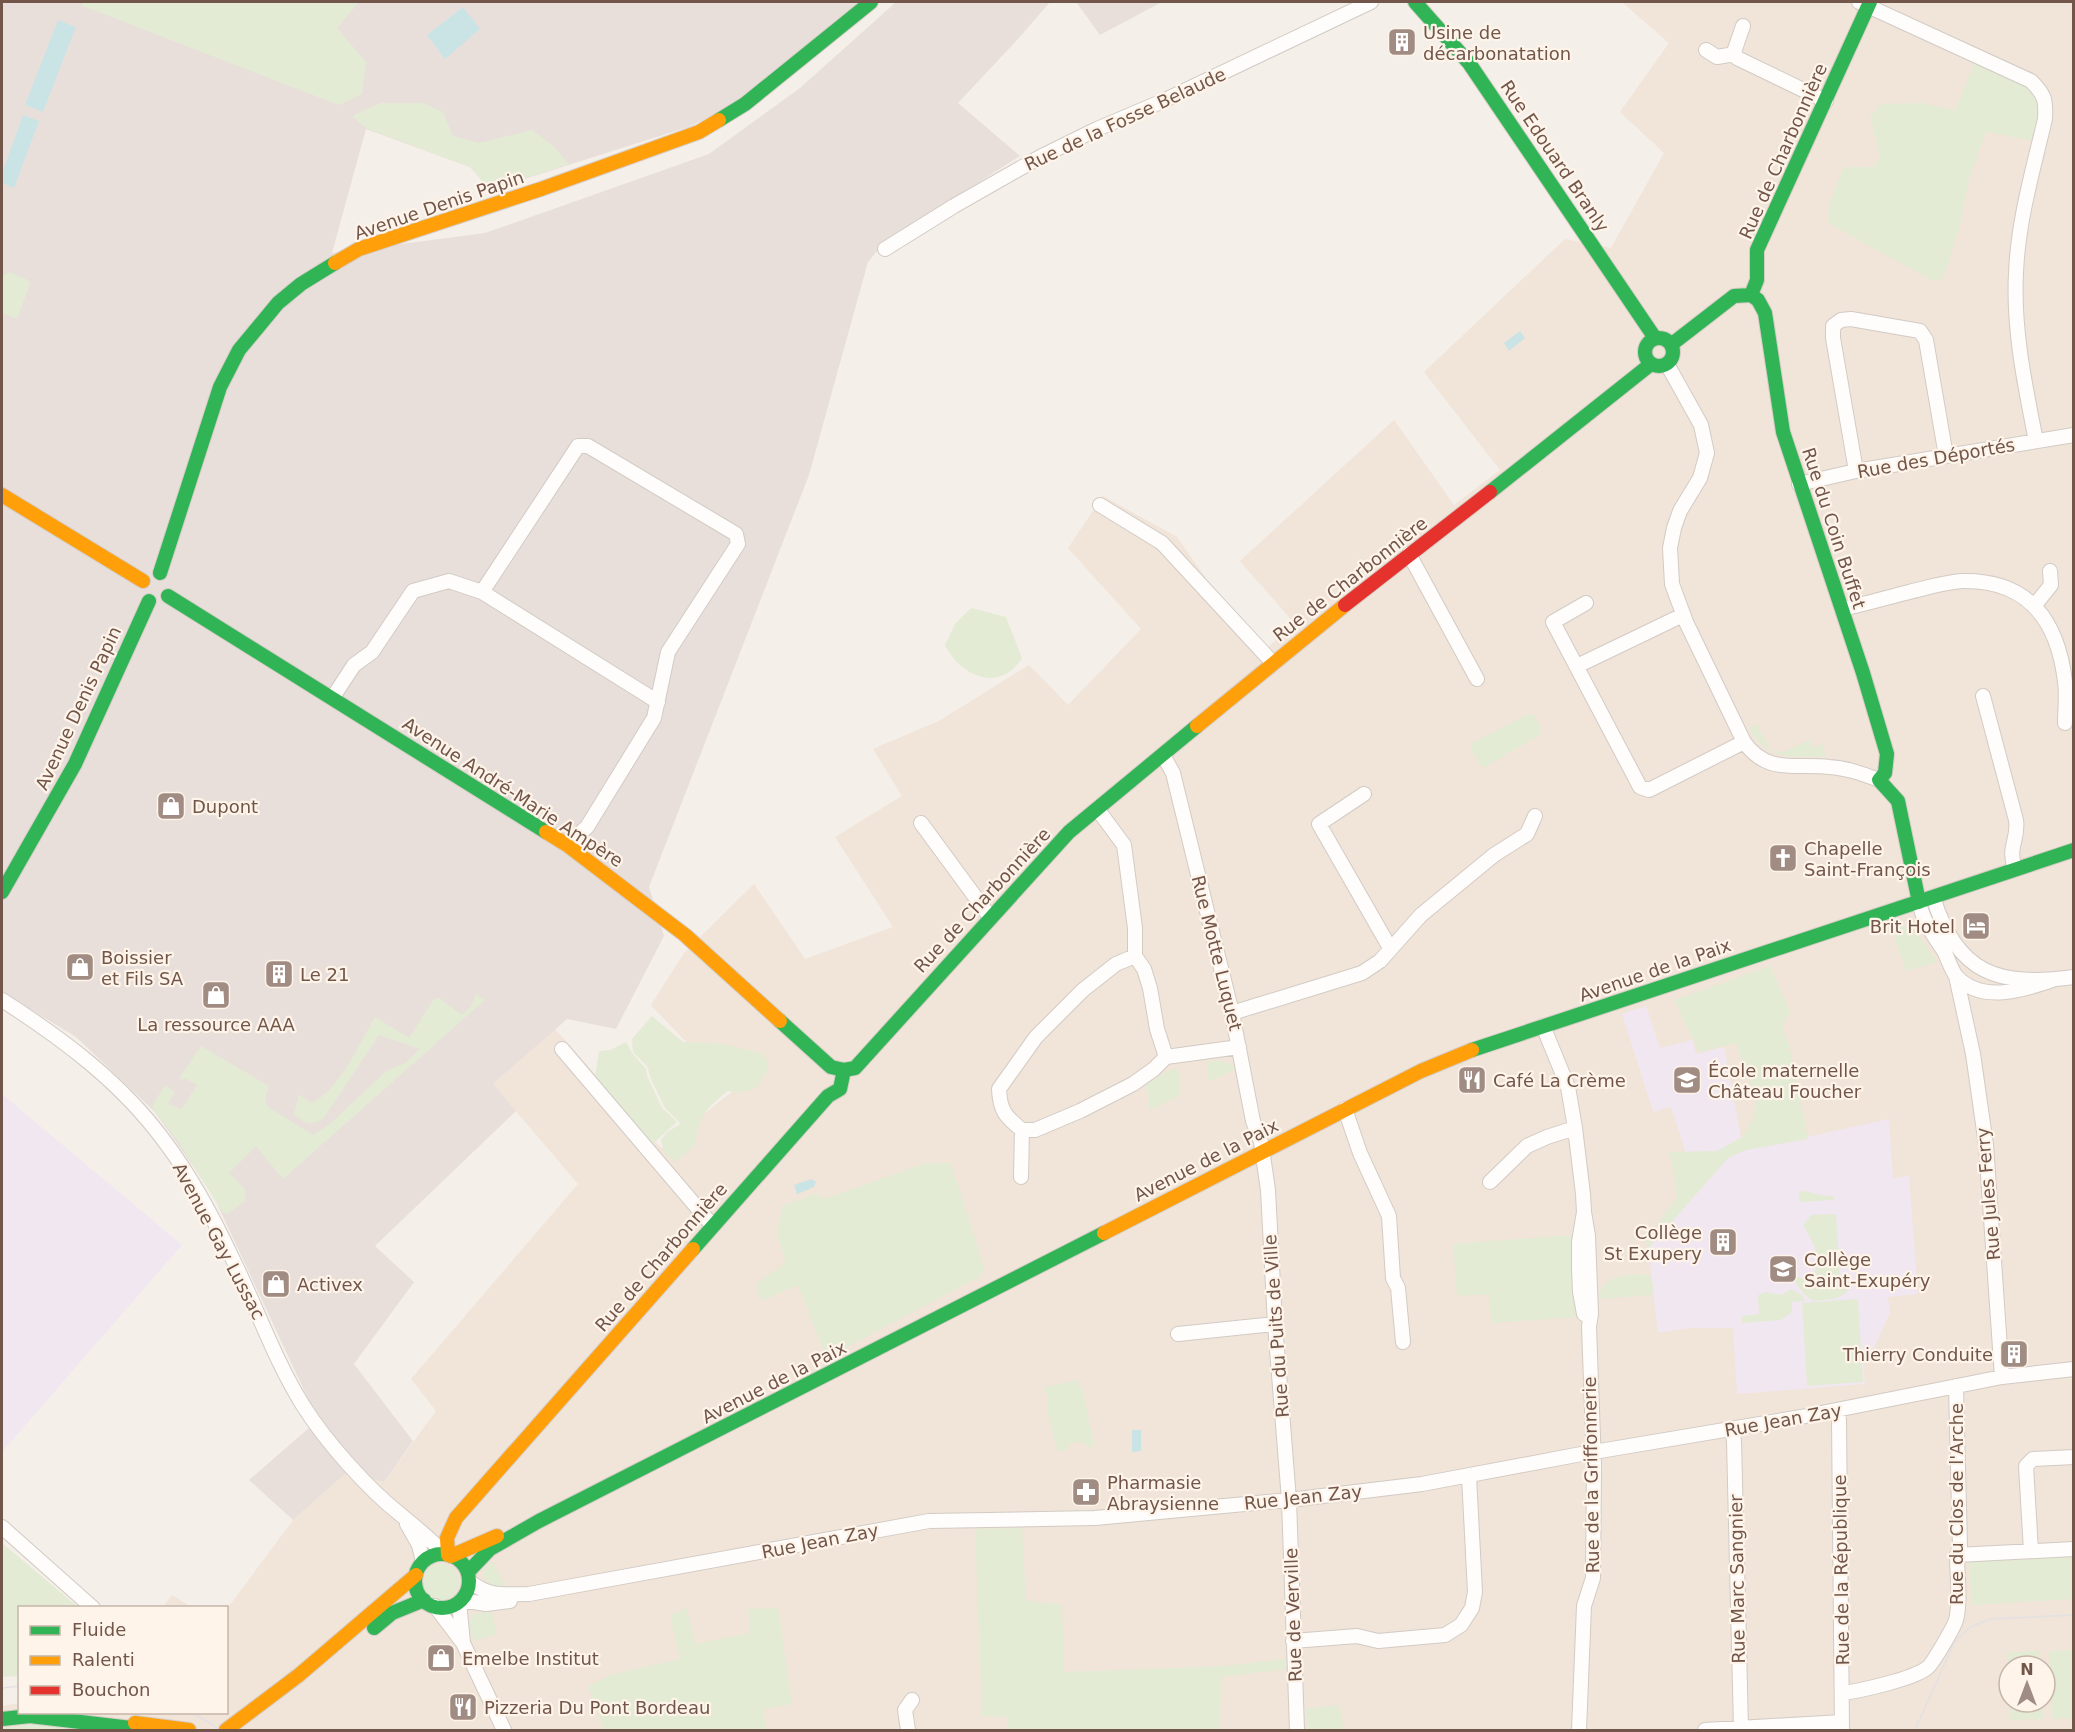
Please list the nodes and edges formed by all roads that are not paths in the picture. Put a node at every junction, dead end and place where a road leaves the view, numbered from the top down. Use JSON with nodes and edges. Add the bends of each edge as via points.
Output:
{"nodes":[{"id":1,"x":871,"y":2,"type":"edge"},
{"id":2,"x":1371,"y":2,"type":"edge"},
{"id":3,"x":1415,"y":2,"type":"edge"},
{"id":4,"x":1866,"y":3,"type":"edge"},
{"id":5,"x":1743,"y":26,"type":"dead end"},
{"id":6,"x":1706,"y":50,"type":"dead end"},
{"id":7,"x":1735,"y":54,"type":"junction"},
{"id":8,"x":1826,"y":101,"type":"junction"},
{"id":9,"x":885,"y":249,"type":"dead end"},
{"id":10,"x":1751,"y":296,"type":"junction"},
{"id":11,"x":1655,"y":338,"type":"junction"},
{"id":12,"x":1672,"y":344,"type":"junction"},
{"id":13,"x":1651,"y":364,"type":"junction"},
{"id":14,"x":1667,"y":364,"type":"junction"},
{"id":15,"x":2073,"y":435,"type":"edge"},
{"id":16,"x":2036,"y":441,"type":"junction"},
{"id":17,"x":1946,"y":456,"type":"junction"},
{"id":18,"x":1856,"y":471,"type":"junction"},
{"id":19,"x":1799,"y":483,"type":"junction"},
{"id":20,"x":2,"y":495,"type":"edge"},
{"id":21,"x":1100,"y":505,"type":"dead end"},
{"id":22,"x":1409,"y":554,"type":"junction"},
{"id":23,"x":2050,"y":571,"type":"dead end"},
{"id":24,"x":160,"y":573,"type":"junction"},
{"id":25,"x":143,"y":581,"type":"junction"},
{"id":26,"x":482,"y":592,"type":"junction"},
{"id":27,"x":168,"y":596,"type":"junction"},
{"id":28,"x":149,"y":601,"type":"junction"},
{"id":29,"x":1586,"y":603,"type":"dead end"},
{"id":30,"x":2035,"y":605,"type":"junction"},
{"id":31,"x":1842,"y":609,"type":"junction"},
{"id":32,"x":1683,"y":615,"type":"junction"},
{"id":33,"x":1273,"y":663,"type":"junction"},
{"id":34,"x":1577,"y":666,"type":"junction"},
{"id":35,"x":1477,"y":679,"type":"dead end"},
{"id":36,"x":1983,"y":696,"type":"dead end"},
{"id":37,"x":333,"y":698,"type":"junction"},
{"id":38,"x":658,"y":702,"type":"junction"},
{"id":39,"x":2065,"y":723,"type":"dead end"},
{"id":40,"x":1744,"y":742,"type":"junction"},
{"id":41,"x":1162,"y":755,"type":"junction"},
{"id":42,"x":1882,"y":776,"type":"junction"},
{"id":43,"x":1364,"y":794,"type":"dead end"},
{"id":44,"x":1098,"y":810,"type":"junction"},
{"id":45,"x":1535,"y":816,"type":"dead end"},
{"id":46,"x":921,"y":823,"type":"dead end"},
{"id":47,"x":567,"y":845,"type":"junction"},
{"id":48,"x":2073,"y":850,"type":"edge"},
{"id":49,"x":2015,"y":869,"type":"junction"},
{"id":50,"x":2,"y":891,"type":"edge"},
{"id":51,"x":1933,"y":897,"type":"junction"},
{"id":52,"x":1919,"y":902,"type":"junction"},
{"id":53,"x":990,"y":917,"type":"junction"},
{"id":54,"x":1390,"y":948,"type":"junction"},
{"id":55,"x":1135,"y":957,"type":"junction"},
{"id":56,"x":1977,"y":966,"type":"junction"},
{"id":57,"x":1956,"y":976,"type":"junction"},
{"id":58,"x":2073,"y":977,"type":"edge"},
{"id":59,"x":2053,"y":980,"type":"junction"},
{"id":60,"x":1971,"y":987,"type":"junction"},
{"id":61,"x":2,"y":1000,"type":"edge"},
{"id":62,"x":1964,"y":1012,"type":"junction"},
{"id":63,"x":1232,"y":1013,"type":"junction"},
{"id":64,"x":1543,"y":1026,"type":"junction"},
{"id":65,"x":1239,"y":1047,"type":"junction"},
{"id":66,"x":562,"y":1049,"type":"dead end"},
{"id":67,"x":1166,"y":1056,"type":"junction"},
{"id":68,"x":844,"y":1070,"type":"junction"},
{"id":69,"x":1345,"y":1109,"type":"junction"},
{"id":70,"x":1575,"y":1128,"type":"junction"},
{"id":71,"x":1022,"y":1130,"type":"junction"},
{"id":72,"x":1262,"y":1153,"type":"junction"},
{"id":73,"x":1021,"y":1177,"type":"dead end"},
{"id":74,"x":1490,"y":1182,"type":"dead end"},
{"id":75,"x":712,"y":1225,"type":"junction"},
{"id":76,"x":1275,"y":1324,"type":"junction"},
{"id":77,"x":1178,"y":1334,"type":"dead end"},
{"id":78,"x":1403,"y":1342,"type":"dead end"},
{"id":79,"x":2073,"y":1369,"type":"edge"},
{"id":80,"x":2002,"y":1377,"type":"junction"},
{"id":81,"x":1956,"y":1386,"type":"junction"},
{"id":82,"x":1837,"y":1410,"type":"junction"},
{"id":83,"x":1732,"y":1429,"type":"junction"},
{"id":84,"x":1593,"y":1452,"type":"junction"},
{"id":85,"x":2073,"y":1457,"type":"edge"},
{"id":86,"x":1469,"y":1476,"type":"junction"},
{"id":87,"x":1289,"y":1500,"type":"junction"},
{"id":88,"x":400,"y":1515,"type":"junction"},
{"id":89,"x":539,"y":1521,"type":"junction"},
{"id":90,"x":2,"y":1527,"type":"edge"},
{"id":91,"x":2073,"y":1549,"type":"edge"},
{"id":92,"x":2031,"y":1551,"type":"junction"},
{"id":93,"x":448,"y":1555,"type":"junction"},
{"id":94,"x":1958,"y":1555,"type":"junction"},
{"id":95,"x":423,"y":1562,"type":"junction"},
{"id":96,"x":416,"y":1575,"type":"junction"},
{"id":97,"x":468,"y":1577,"type":"junction"},
{"id":98,"x":529,"y":1594,"type":"junction"},
{"id":99,"x":460,"y":1601,"type":"junction"},
{"id":100,"x":429,"y":1603,"type":"junction"},
{"id":101,"x":91,"y":1606,"type":"edge"},
{"id":102,"x":1293,"y":1641,"type":"junction"},
{"id":103,"x":463,"y":1643,"type":"junction"},
{"id":104,"x":1842,"y":1693,"type":"junction"},
{"id":105,"x":912,"y":1700,"type":"dead end"},
{"id":106,"x":18,"y":1711,"type":"edge"},
{"id":107,"x":2,"y":1713,"type":"edge"},
{"id":108,"x":65,"y":1714,"type":"edge"},
{"id":109,"x":227,"y":1714,"type":"edge"},
{"id":110,"x":2,"y":1719,"type":"edge"},
{"id":111,"x":1842,"y":1726,"type":"edge"},
{"id":112,"x":1741,"y":1728,"type":"junction"},
{"id":113,"x":235,"y":1729,"type":"edge"},
{"id":114,"x":148,"y":1731,"type":"edge"},
{"id":115,"x":189,"y":1731,"type":"edge"},
{"id":116,"x":504,"y":1731,"type":"edge"},
{"id":117,"x":908,"y":1731,"type":"edge"},
{"id":118,"x":1297,"y":1731,"type":"edge"},
{"id":119,"x":1580,"y":1731,"type":"edge"},
{"id":120,"x":1705,"y":1731,"type":"edge"}],
"edges":[{"from":1,"to":24,"type":"street","name":"Avenue Denis Papin","via":[[745,104],[699,132],[359,249],[301,284],[257,326],[227,371]]},
{"from":2,"to":9,"type":"street","name":"Rue de la Fosse Belaude","via":[[1040,157]]},
{"from":3,"to":11,"type":"street","name":"Rue Edouard Branly","via":[[1476,73]]},
{"from":4,"to":8,"type":"street","name":"Rue de Charbonnière"},
{"from":4,"to":16,"type":"street","via":[[2031,81],[2046,102],[2021,225],[2016,272],[2021,363]]},
{"from":5,"to":7,"type":"street"},
{"from":6,"to":7,"type":"street","via":[[1717,57]]},
{"from":7,"to":8,"type":"street"},
{"from":8,"to":10,"type":"street","name":"Rue de Charbonnière","via":[[1757,250],[1757,280]]},
{"from":10,"to":12,"type":"street","via":[[1734,296]]},
{"from":10,"to":19,"type":"street","name":"Rue du Coin Buffet","via":[[1761,304],[1767,319],[1783,432]]},
{"from":11,"to":12,"type":"street","via":[[1665,338]]},
{"from":11,"to":13,"type":"street","via":[[1646,347]]},
{"from":12,"to":14,"type":"street","via":[[1673,358]]},
{"from":13,"to":14,"type":"street"},
{"from":13,"to":22,"type":"street","name":"Rue de Charbonnière"},
{"from":14,"to":32,"type":"street","via":[[1701,425],[1707,453],[1700,478],[1677,519],[1670,548],[1671,584]]},
{"from":15,"to":16,"type":"street","name":"Rue des Déportés"},
{"from":16,"to":17,"type":"street","name":"Rue des Déportés"},
{"from":17,"to":18,"type":"street","name":"Rue des Déportés"},
{"from":17,"to":18,"type":"street","via":[[1926,340],[1920,331],[1841,320],[1833,326],[1833,338]]},
{"from":18,"to":19,"type":"street","name":"Rue des Déportés"},
{"from":19,"to":31,"type":"street","name":"Rue du Coin Buffet"},
{"from":20,"to":25,"type":"street"},
{"from":21,"to":33,"type":"street","via":[[1167,548]]},
{"from":22,"to":33,"type":"street","name":"Rue de Charbonnière"},
{"from":22,"to":35,"type":"street"},
{"from":23,"to":30,"type":"street","via":[[2051,585]]},
{"from":24,"to":25,"type":"street","via":[[150,574]]},
{"from":24,"to":27,"type":"street","via":[[170,583]]},
{"from":25,"to":28,"type":"street","via":[[142,592]]},
{"from":26,"to":37,"type":"street","via":[[449,582],[413,591],[372,652],[354,665]]},
{"from":26,"to":38,"type":"street"},
{"from":26,"to":38,"type":"street","via":[[578,446],[588,446],[736,534],[738,544],[668,652]]},
{"from":27,"to":28,"type":"street","via":[[161,601]]},
{"from":27,"to":37,"type":"street","name":"Avenue André-Marie Ampère"},
{"from":28,"to":50,"type":"street","name":"Avenue Denis Papin","via":[[75,764]]},
{"from":29,"to":34,"type":"street","via":[[1553,622]]},
{"from":30,"to":31,"type":"street","via":[[2012,590],[1964,581]]},
{"from":30,"to":39,"type":"street","via":[[2057,641],[2065,684]]},
{"from":31,"to":42,"type":"street","name":"Rue du Coin Buffet","via":[[1887,754]]},
{"from":32,"to":34,"type":"street"},
{"from":32,"to":40,"type":"street"},
{"from":33,"to":41,"type":"street","name":"Rue de Charbonnière"},
{"from":34,"to":40,"type":"street","via":[[1644,790]]},
{"from":36,"to":49,"type":"street","via":[[2016,820],[2012,846]]},
{"from":37,"to":47,"type":"street","name":"Avenue André-Marie Ampère"},
{"from":38,"to":47,"type":"street","via":[[654,718],[587,827]]},
{"from":40,"to":42,"type":"street","via":[[1761,760],[1773,765],[1831,767]]},
{"from":41,"to":44,"type":"street","name":"Rue de Charbonnière"},
{"from":41,"to":63,"type":"street","name":"Rue Motte Luquet","via":[[1173,773]]},
{"from":42,"to":51,"type":"street","via":[[1904,800]]},
{"from":42,"to":52,"type":"street","via":[[1898,801]]},
{"from":43,"to":54,"type":"street","via":[[1319,824]]},
{"from":44,"to":53,"type":"street","name":"Rue de Charbonnière","via":[[1069,832]]},
{"from":44,"to":55,"type":"street","via":[[1124,845]]},
{"from":45,"to":54,"type":"street","via":[[1527,834],[1439,900]]},
{"from":46,"to":53,"type":"street"},
{"from":47,"to":68,"type":"street","name":"Avenue André-Marie Ampère","via":[[685,935],[831,1067]]},
{"from":48,"to":49,"type":"street","name":"Avenue de la Paix"},
{"from":49,"to":51,"type":"street","name":"Avenue de la Paix"},
{"from":51,"to":52,"type":"street","name":"Avenue de la Paix"},
{"from":51,"to":56,"type":"street","via":[[1950,939]]},
{"from":52,"to":57,"type":"street","via":[[1922,918]]},
{"from":52,"to":64,"type":"street","name":"Avenue de la Paix"},
{"from":53,"to":68,"type":"street","name":"Rue de Charbonnière","via":[[855,1068]]},
{"from":54,"to":63,"type":"street","via":[[1380,961],[1362,973]]},
{"from":55,"to":67,"type":"street","via":[[1150,988]]},
{"from":55,"to":71,"type":"street","via":[[1116,964],[1083,990],[1036,1037],[1004,1080],[999,1089],[1001,1108]]},
{"from":56,"to":59,"type":"street","via":[[2008,978]]},
{"from":56,"to":60,"type":"street","name":"Rue Jules Ferry"},
{"from":57,"to":60,"type":"street"},
{"from":57,"to":62,"type":"street","name":"Rue Jules Ferry"},
{"from":58,"to":59,"type":"street"},
{"from":59,"to":60,"type":"street","via":[[2005,992]]},
{"from":60,"to":62,"type":"street","name":"Rue Jules Ferry"},
{"from":61,"to":88,"type":"street","name":"Avenue Gay Lussac","via":[[81,1054],[132,1102],[166,1143],[235,1263],[303,1405],[352,1468]]},
{"from":62,"to":80,"type":"street","name":"Rue Jules Ferry","via":[[1986,1146]]},
{"from":63,"to":65,"type":"street","name":"Rue Motte Luquet"},
{"from":64,"to":69,"type":"street","name":"Avenue de la Paix","via":[[1421,1071]]},
{"from":64,"to":70,"type":"street","name":"Rue de la Griffonnerie","via":[[1568,1087]]},
{"from":65,"to":67,"type":"street"},
{"from":65,"to":72,"type":"street","name":"Rue Motte Luquet"},
{"from":66,"to":75,"type":"street","via":[[579,1061]]},
{"from":67,"to":71,"type":"street","via":[[1133,1084],[1035,1130]]},
{"from":68,"to":75,"type":"street","name":"Rue de Charbonnière","via":[[840,1089],[828,1096]]},
{"from":69,"to":72,"type":"street","name":"Avenue de la Paix"},
{"from":69,"to":78,"type":"street","via":[[1390,1221],[1393,1278],[1398,1288]]},
{"from":70,"to":74,"type":"street","via":[[1527,1146]]},
{"from":70,"to":84,"type":"street","name":"Rue de la Griffonnerie","via":[[1588,1236]]},
{"from":71,"to":73,"type":"street"},
{"from":72,"to":76,"type":"street","name":"Rue du Puits de Ville","via":[[1268,1190]]},
{"from":72,"to":89,"type":"street","name":"Avenue de la Paix"},
{"from":75,"to":93,"type":"street","name":"Rue de Charbonnière","via":[[456,1518],[447,1538]]},
{"from":76,"to":77,"type":"street"},
{"from":76,"to":87,"type":"street","name":"Rue du Puits de Ville"},
{"from":79,"to":80,"type":"street","name":"Rue Jean Zay"},
{"from":80,"to":81,"type":"street","name":"Rue Jean Zay"},
{"from":81,"to":82,"type":"street","name":"Rue Jean Zay"},
{"from":81,"to":94,"type":"street","name":"Rue du Clos de l'Arche"},
{"from":82,"to":83,"type":"street","name":"Rue Jean Zay"},
{"from":82,"to":104,"type":"street","name":"Rue de la République"},
{"from":83,"to":84,"type":"street","name":"Rue Jean Zay"},
{"from":83,"to":112,"type":"street","name":"Rue Marc Sangnier"},
{"from":84,"to":86,"type":"street","name":"Rue Jean Zay"},
{"from":84,"to":119,"type":"street","name":"Rue de la Griffonnerie","via":[[1593,1578],[1584,1606]]},
{"from":85,"to":92,"type":"street","via":[[2032,1459],[2026,1466]]},
{"from":86,"to":87,"type":"street","name":"Rue Jean Zay"},
{"from":86,"to":102,"type":"street","via":[[1475,1592],[1472,1608],[1461,1625],[1445,1635],[1378,1641],[1358,1636]]},
{"from":87,"to":98,"type":"street","name":"Rue Jean Zay","via":[[1095,1518],[929,1521]]},
{"from":87,"to":102,"type":"street","name":"Rue de Verville"},
{"from":88,"to":93,"type":"street","name":"Avenue Gay Lussac"},
{"from":88,"to":95,"type":"street","name":"Avenue Gay Lussac","via":[[419,1545]]},
{"from":89,"to":93,"type":"street","name":"Avenue de la Paix"},
{"from":89,"to":97,"type":"street","name":"Avenue de la Paix","via":[[490,1549]]},
{"from":90,"to":101,"type":"street"},
{"from":91,"to":92,"type":"street"},
{"from":92,"to":94,"type":"street"},
{"from":93,"to":95,"type":"street","via":[[437,1554]]},
{"from":93,"to":97,"type":"street","via":[[461,1562]]},
{"from":94,"to":104,"type":"street","name":"Rue du Clos de l'Arche","via":[[1958,1611],[1933,1662],[1925,1670],[1861,1691]]},
{"from":95,"to":96,"type":"street"},
{"from":96,"to":100,"type":"street","via":[[418,1593]]},
{"from":96,"to":113,"type":"street"},
{"from":97,"to":98,"type":"street","name":"Rue Jean Zay","via":[[484,1592]]},
{"from":97,"to":99,"type":"street","via":[[468,1588]]},
{"from":98,"to":99,"type":"street","name":"Rue Jean Zay","via":[[486,1604]]},
{"from":99,"to":100,"type":"street","via":[[452,1606]]},
{"from":99,"to":103,"type":"street"},
{"from":100,"to":103,"type":"street"},
{"from":100,"to":113,"type":"street","via":[[392,1613],[255,1724]]},
{"from":102,"to":118,"type":"street","name":"Rue de Verville"},
{"from":103,"to":116,"type":"street"},
{"from":104,"to":111,"type":"street","name":"Rue de la République"},
{"from":105,"to":117,"type":"street","via":[[905,1710]]},
{"from":106,"to":107,"type":"street"},
{"from":108,"to":115,"type":"street"},
{"from":109,"to":113,"type":"street"},
{"from":110,"to":114,"type":"street","via":[[30,1716]]},
{"from":111,"to":112,"type":"street"},
{"from":112,"to":120,"type":"street"}]}
